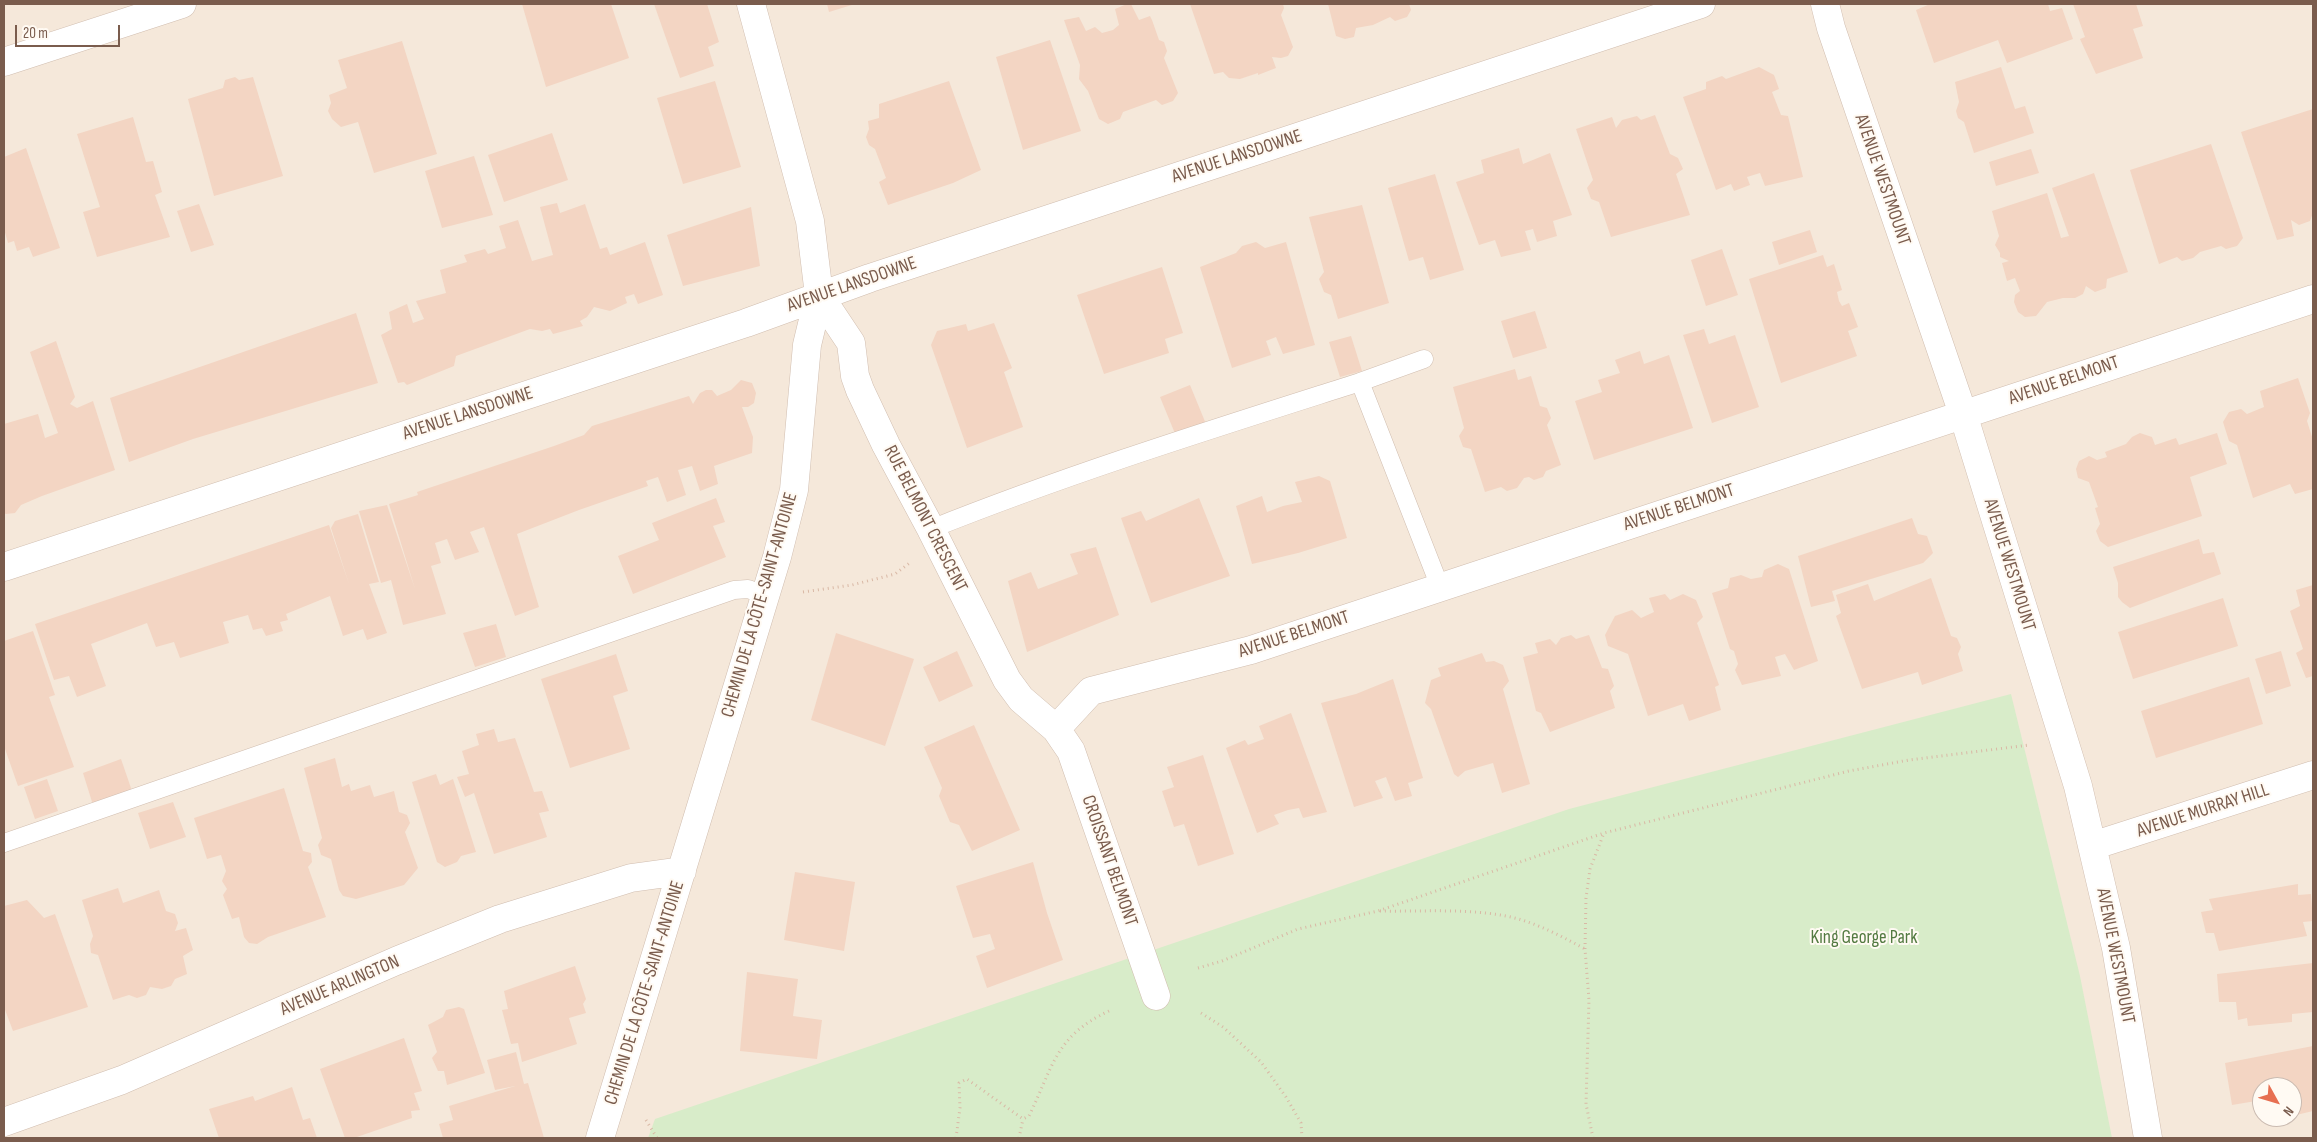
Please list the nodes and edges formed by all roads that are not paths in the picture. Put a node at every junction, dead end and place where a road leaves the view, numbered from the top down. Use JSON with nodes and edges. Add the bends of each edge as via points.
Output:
{"nodes":[{"id":1,"x":182,"y":4,"type":"edge"},
{"id":2,"x":750,"y":4,"type":"edge"},
{"id":3,"x":1701,"y":4,"type":"edge"},
{"id":4,"x":1825,"y":4,"type":"edge"},
{"id":5,"x":4,"y":62,"type":"edge"},
{"id":6,"x":819,"y":295,"type":"junction"},
{"id":7,"x":2313,"y":299,"type":"edge"},
{"id":8,"x":1424,"y":359,"type":"dead end"},
{"id":9,"x":1360,"y":382,"type":"junction"},
{"id":10,"x":1963,"y":414,"type":"junction"},
{"id":11,"x":931,"y":529,"type":"junction"},
{"id":12,"x":4,"y":567,"type":"edge"},
{"id":13,"x":1440,"y":587,"type":"junction"},
{"id":14,"x":765,"y":595,"type":"junction"},
{"id":15,"x":1056,"y":729,"type":"junction"},
{"id":16,"x":2313,"y":775,"type":"edge"},
{"id":17,"x":4,"y":843,"type":"edge"},
{"id":18,"x":2092,"y":846,"type":"junction"},
{"id":19,"x":682,"y":871,"type":"junction"},
{"id":20,"x":1156,"y":996,"type":"dead end"},
{"id":21,"x":4,"y":1122,"type":"edge"},
{"id":22,"x":600,"y":1138,"type":"edge"},
{"id":23,"x":2148,"y":1138,"type":"edge"}],
"edges":[{"from":1,"to":5,"type":"street"},
{"from":2,"to":6,"type":"street","name":"CHEMIN DE LA CÔTE-SAINT-ANTOINE","via":[[810,221]]},
{"from":3,"to":6,"type":"street","name":"AVENUE LANSDOWNE"},
{"from":4,"to":10,"type":"street","name":"AVENUE WESTMOUNT","via":[[1886,194]]},
{"from":6,"to":11,"type":"street","name":"RUE BELMONT CRESCENT","via":[[851,343],[860,390]]},
{"from":6,"to":12,"type":"street","name":"AVENUE LANSDOWNE","via":[[746,322]]},
{"from":6,"to":14,"type":"street","name":"CHEMIN DE LA CÔTE-SAINT-ANTOINE","via":[[807,345],[794,490]]},
{"from":7,"to":10,"type":"street","name":"AVENUE BELMONT"},
{"from":8,"to":9,"type":"lane"},
{"from":9,"to":11,"type":"lane","via":[[1163,446]]},
{"from":9,"to":13,"type":"lane"},
{"from":10,"to":13,"type":"street","name":"AVENUE BELMONT"},
{"from":10,"to":18,"type":"street","name":"AVENUE WESTMOUNT","via":[[2078,786]]},
{"from":11,"to":15,"type":"street","name":"RUE BELMONT CRESCENT","via":[[1007,680],[1021,699]]},
{"from":13,"to":15,"type":"street","name":"AVENUE BELMONT","via":[[1251,650],[1091,691]]},
{"from":14,"to":17,"type":"lane","via":[[748,589],[734,590]]},
{"from":14,"to":19,"type":"street","name":"CHEMIN DE LA CÔTE-SAINT-ANTOINE"},
{"from":15,"to":20,"type":"street","name":"CROISSANT BELMONT","via":[[1071,751]]},
{"from":16,"to":18,"type":"street","name":"AVENUE MURRAY HILL"},
{"from":18,"to":23,"type":"street","name":"AVENUE WESTMOUNT","via":[[2116,948]]},
{"from":19,"to":21,"type":"street","name":"AVENUE ARLINGTON","via":[[631,878],[500,919],[122,1080]]},
{"from":19,"to":22,"type":"street","name":"CHEMIN DE LA CÔTE-SAINT-ANTOINE"}]}
